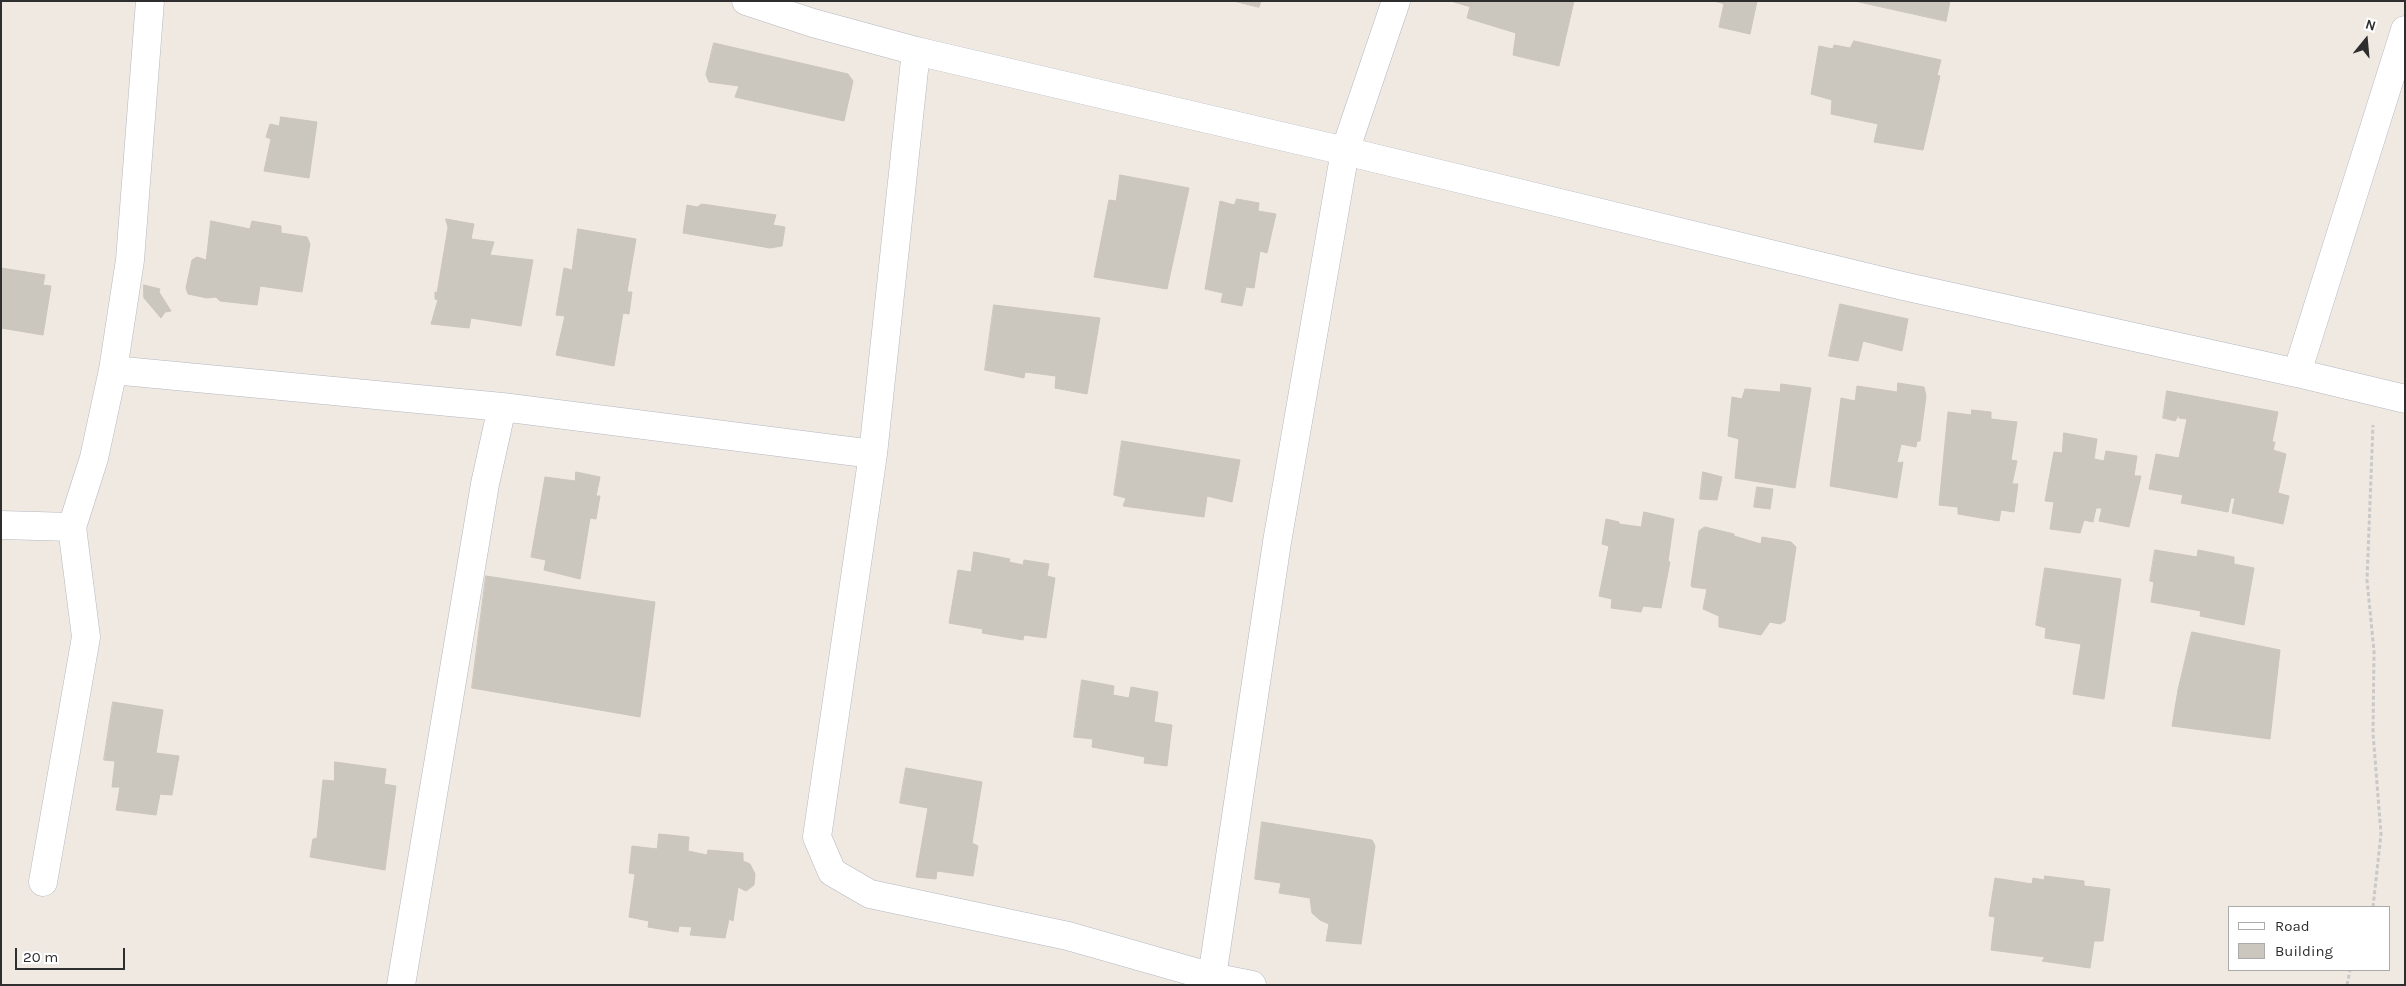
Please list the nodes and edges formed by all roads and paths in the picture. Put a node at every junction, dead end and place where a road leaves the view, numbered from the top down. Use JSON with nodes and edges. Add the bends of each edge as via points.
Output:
{"nodes":[{"id":1,"x":150,"y":1,"type":"edge"},
{"id":2,"x":746,"y":1,"type":"edge"},
{"id":3,"x":1396,"y":1,"type":"edge"},
{"id":4,"x":2405,"y":30,"type":"edge"},
{"id":5,"x":916,"y":51,"type":"junction"},
{"id":6,"x":1345,"y":151,"type":"junction"},
{"id":7,"x":113,"y":370,"type":"junction"},
{"id":8,"x":2297,"y":373,"type":"junction"},
{"id":9,"x":2376,"y":392,"type":"junction"},
{"id":10,"x":2405,"y":400,"type":"edge"},
{"id":11,"x":502,"y":406,"type":"junction"},
{"id":12,"x":873,"y":454,"type":"junction"},
{"id":13,"x":1,"y":525,"type":"edge"},
{"id":14,"x":72,"y":527,"type":"junction"},
{"id":15,"x":43,"y":882,"type":"dead end"},
{"id":16,"x":2373,"y":906,"type":"edge"},
{"id":17,"x":2350,"y":971,"type":"edge"},
{"id":18,"x":1212,"y":977,"type":"junction"},
{"id":19,"x":402,"y":985,"type":"edge"},
{"id":20,"x":1252,"y":985,"type":"edge"},
{"id":21,"x":2347,"y":985,"type":"edge"}],
"edges":[{"from":1,"to":7,"type":"street","via":[[130,260]]},
{"from":2,"to":5,"type":"street"},
{"from":3,"to":6,"type":"street"},
{"from":4,"to":8,"type":"street"},
{"from":5,"to":6,"type":"street"},
{"from":5,"to":12,"type":"street"},
{"from":6,"to":8,"type":"street","via":[[1903,286]]},
{"from":6,"to":18,"type":"street","via":[[1277,542]]},
{"from":7,"to":11,"type":"street"},
{"from":7,"to":14,"type":"street","via":[[94,458]]},
{"from":8,"to":9,"type":"street"},
{"from":9,"to":10,"type":"street"},
{"from":9,"to":16,"type":"path","via":[[2370,456],[2368,580],[2374,651],[2372,733],[2381,834]]},
{"from":11,"to":12,"type":"street"},
{"from":11,"to":19,"type":"street","via":[[485,484]]},
{"from":12,"to":18,"type":"street","via":[[817,837],[832,872],[870,894],[1068,936]]},
{"from":13,"to":14,"type":"street"},
{"from":14,"to":15,"type":"street","via":[[86,637]]},
{"from":17,"to":21,"type":"path"},
{"from":18,"to":20,"type":"street"}]}
